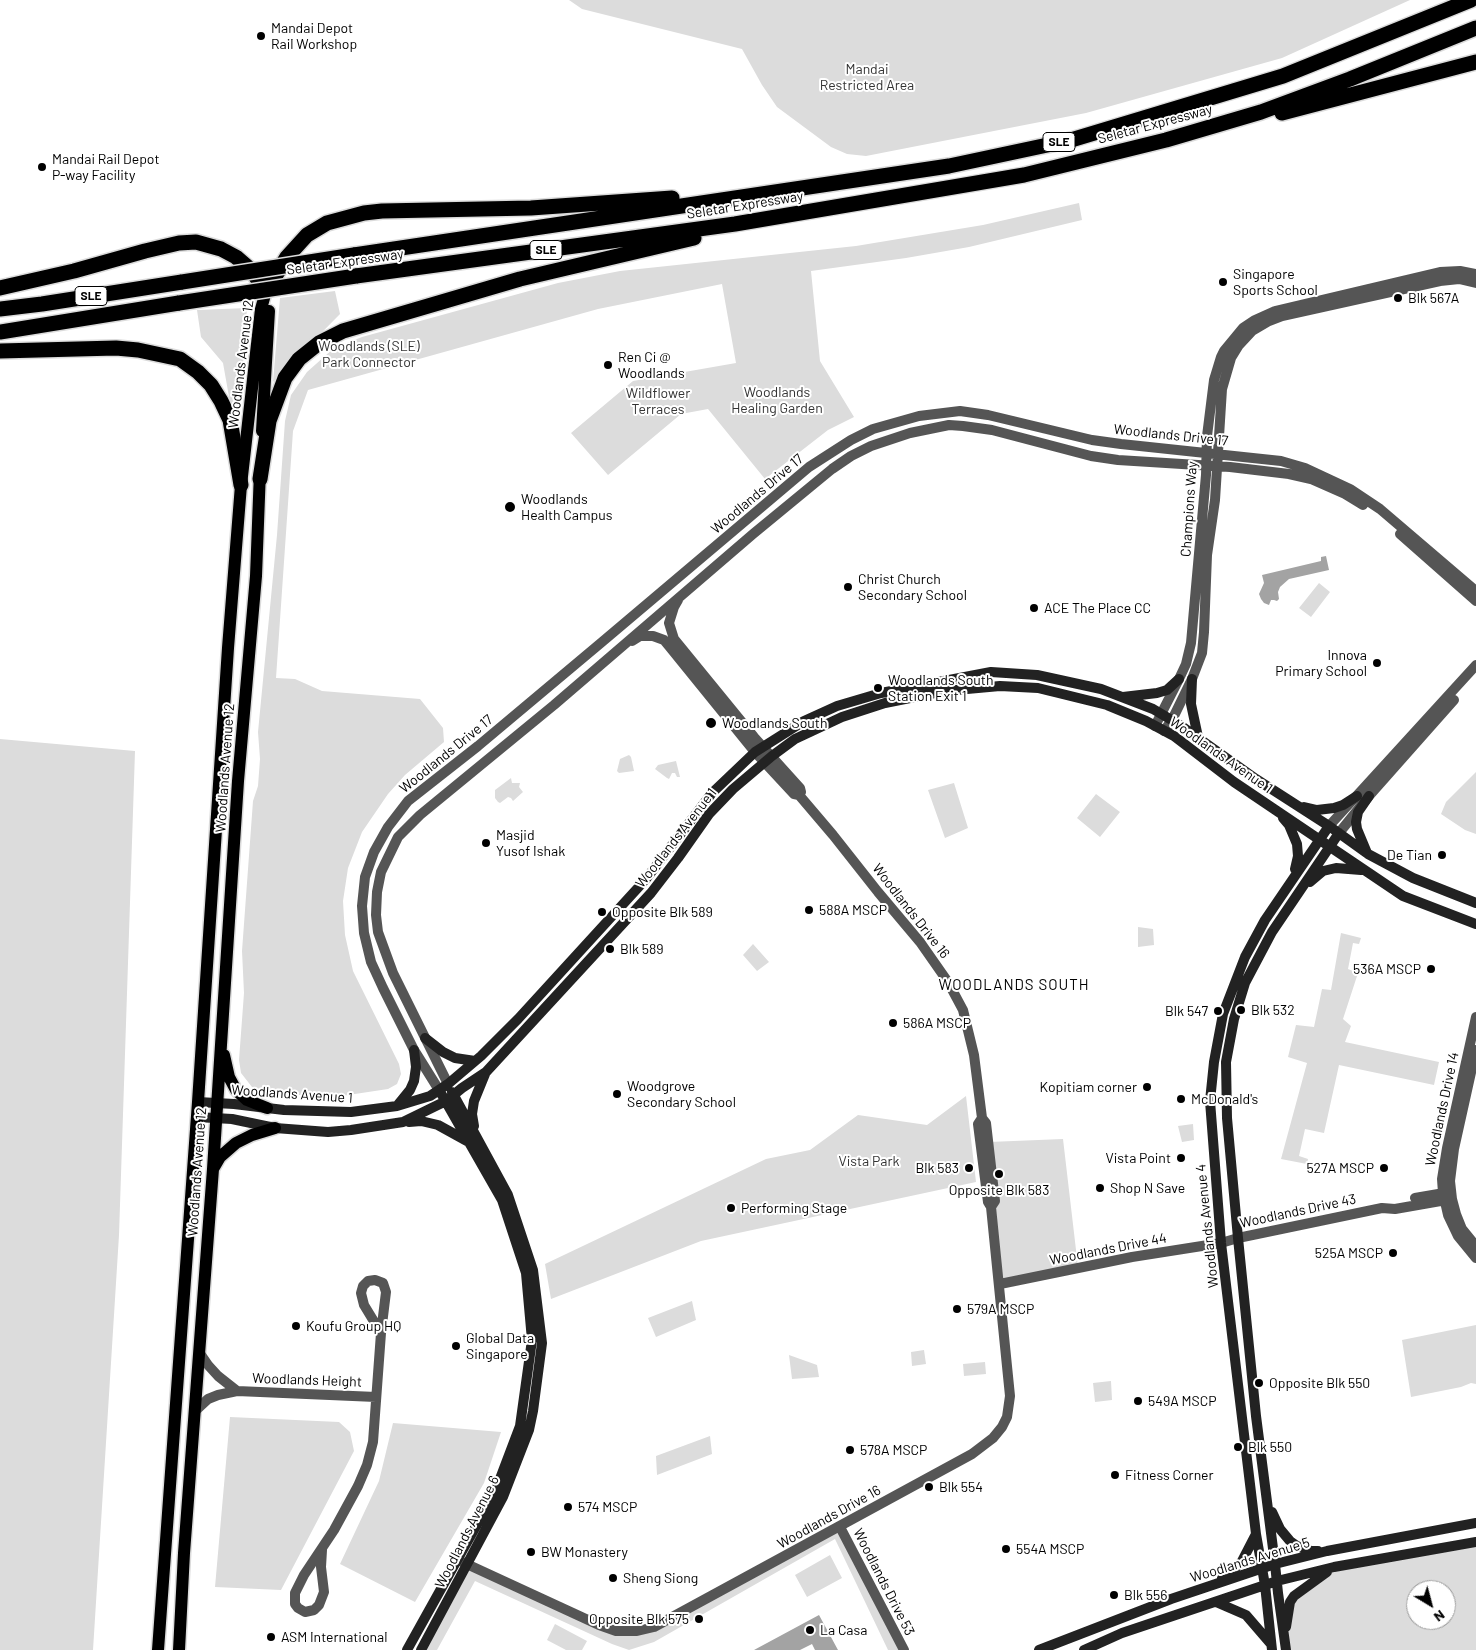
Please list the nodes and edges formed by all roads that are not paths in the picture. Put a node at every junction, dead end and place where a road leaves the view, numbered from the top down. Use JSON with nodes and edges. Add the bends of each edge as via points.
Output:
{"nodes":[{"id":1,"x":1471,"y":0,"type":"edge"},
{"id":2,"x":1476,"y":28,"type":"edge"},
{"id":3,"x":1476,"y":62,"type":"edge"},
{"id":4,"x":1166,"y":140,"type":"junction"},
{"id":5,"x":790,"y":190,"type":"junction"},
{"id":6,"x":735,"y":224,"type":"junction"},
{"id":7,"x":1476,"y":274,"type":"edge"},
{"id":8,"x":1476,"y":283,"type":"edge"},
{"id":9,"x":0,"y":288,"type":"edge"},
{"id":10,"x":266,"y":291,"type":"junction"},
{"id":11,"x":0,"y":309,"type":"edge"},
{"id":12,"x":0,"y":332,"type":"edge"},
{"id":13,"x":0,"y":351,"type":"edge"},
{"id":14,"x":1207,"y":453,"type":"junction"},
{"id":15,"x":1218,"y":454,"type":"junction"},
{"id":16,"x":1206,"y":465,"type":"junction"},
{"id":17,"x":1218,"y":466,"type":"junction"},
{"id":18,"x":260,"y":479,"type":"junction"},
{"id":19,"x":241,"y":485,"type":"junction"},
{"id":20,"x":1476,"y":591,"type":"edge"},
{"id":21,"x":681,"y":595,"type":"junction"},
{"id":22,"x":1476,"y":602,"type":"edge"},
{"id":23,"x":621,"y":646,"type":"junction"},
{"id":24,"x":1476,"y":665,"type":"edge"},
{"id":25,"x":1476,"y":674,"type":"edge"},
{"id":26,"x":1179,"y":679,"type":"junction"},
{"id":27,"x":1192,"y":679,"type":"junction"},
{"id":28,"x":1122,"y":697,"type":"junction"},
{"id":29,"x":1161,"y":714,"type":"junction"},
{"id":30,"x":1172,"y":720,"type":"junction"},
{"id":31,"x":1160,"y":728,"type":"junction"},
{"id":32,"x":1198,"y":737,"type":"junction"},
{"id":33,"x":759,"y":749,"type":"junction"},
{"id":34,"x":769,"y":759,"type":"junction"},
{"id":35,"x":1256,"y":779,"type":"junction"},
{"id":36,"x":1357,"y":796,"type":"junction"},
{"id":37,"x":1368,"y":796,"type":"junction"},
{"id":38,"x":1258,"y":797,"type":"junction"},
{"id":39,"x":1298,"y":806,"type":"junction"},
{"id":40,"x":1280,"y":813,"type":"junction"},
{"id":41,"x":1329,"y":826,"type":"junction"},
{"id":42,"x":1339,"y":833,"type":"junction"},
{"id":43,"x":1319,"y":840,"type":"junction"},
{"id":44,"x":1329,"y":847,"type":"junction"},
{"id":45,"x":1368,"y":854,"type":"junction"},
{"id":46,"x":1369,"y":873,"type":"junction"},
{"id":47,"x":1292,"y":879,"type":"junction"},
{"id":48,"x":1297,"y":895,"type":"junction"},
{"id":49,"x":1476,"y":903,"type":"edge"},
{"id":50,"x":1476,"y":924,"type":"edge"},
{"id":51,"x":587,"y":962,"type":"junction"},
{"id":52,"x":555,"y":978,"type":"junction"},
{"id":53,"x":1476,"y":1017,"type":"edge"},
{"id":54,"x":425,"y":1038,"type":"junction"},
{"id":55,"x":221,"y":1043,"type":"junction"},
{"id":56,"x":414,"y":1050,"type":"junction"},
{"id":57,"x":1476,"y":1050,"type":"edge"},
{"id":58,"x":475,"y":1061,"type":"junction"},
{"id":59,"x":486,"y":1072,"type":"junction"},
{"id":60,"x":444,"y":1087,"type":"junction"},
{"id":61,"x":450,"y":1099,"type":"junction"},
{"id":62,"x":198,"y":1102,"type":"junction"},
{"id":63,"x":217,"y":1103,"type":"junction"},
{"id":64,"x":397,"y":1106,"type":"junction"},
{"id":65,"x":266,"y":1108,"type":"junction"},
{"id":66,"x":197,"y":1117,"type":"junction"},
{"id":67,"x":216,"y":1118,"type":"junction"},
{"id":68,"x":403,"y":1122,"type":"junction"},
{"id":69,"x":275,"y":1128,"type":"junction"},
{"id":70,"x":471,"y":1139,"type":"junction"},
{"id":71,"x":213,"y":1169,"type":"junction"},
{"id":72,"x":1447,"y":1196,"type":"junction"},
{"id":73,"x":1238,"y":1238,"type":"junction"},
{"id":74,"x":1221,"y":1243,"type":"junction"},
{"id":75,"x":1476,"y":1246,"type":"edge"},
{"id":76,"x":1476,"y":1258,"type":"edge"},
{"id":77,"x":1000,"y":1284,"type":"junction"},
{"id":78,"x":381,"y":1333,"type":"junction"},
{"id":79,"x":199,"y":1352,"type":"junction"},
{"id":80,"x":237,"y":1391,"type":"junction"},
{"id":81,"x":376,"y":1397,"type":"junction"},
{"id":82,"x":195,"y":1411,"type":"junction"},
{"id":83,"x":1268,"y":1502,"type":"junction"},
{"id":84,"x":1476,"y":1523,"type":"edge"},
{"id":85,"x":840,"y":1526,"type":"junction"},
{"id":86,"x":1256,"y":1534,"type":"junction"},
{"id":87,"x":1476,"y":1542,"type":"edge"},
{"id":88,"x":322,"y":1550,"type":"junction"},
{"id":89,"x":1327,"y":1551,"type":"junction"},
{"id":90,"x":462,"y":1562,"type":"junction"},
{"id":91,"x":1275,"y":1564,"type":"junction"},
{"id":92,"x":1334,"y":1567,"type":"junction"},
{"id":93,"x":1261,"y":1568,"type":"junction"},
{"id":94,"x":1277,"y":1581,"type":"junction"},
{"id":95,"x":1265,"y":1585,"type":"junction"},
{"id":96,"x":1208,"y":1586,"type":"junction"},
{"id":97,"x":1216,"y":1602,"type":"junction"},
{"id":98,"x":1286,"y":1645,"type":"edge"},
{"id":99,"x":1271,"y":1647,"type":"edge"},
{"id":100,"x":158,"y":1650,"type":"edge"},
{"id":101,"x":179,"y":1650,"type":"edge"},
{"id":102,"x":408,"y":1650,"type":"edge"},
{"id":103,"x":420,"y":1650,"type":"edge"},
{"id":104,"x":904,"y":1650,"type":"edge"},
{"id":105,"x":1039,"y":1650,"type":"edge"},
{"id":106,"x":1084,"y":1650,"type":"edge"}],
"edges":[{"from":1,"to":5,"type":"highway","name":"Seletar Expressway","number":"SLE","via":[[1283,76],[1070,140],[948,166]]},
{"from":2,"to":4,"type":"highway","name":"Seletar Expressway","number":"SLE","via":[[1261,112]]},
{"from":3,"to":4,"type":"highway","via":[[1217,130]]},
{"from":4,"to":6,"type":"highway","name":"Seletar Expressway","number":"SLE","via":[[1024,175]]},
{"from":5,"to":10,"type":"highway","via":[[531,208],[364,213],[327,224],[308,235],[287,257]]},
{"from":5,"to":11,"type":"highway","name":"Seletar Expressway","number":"SLE","bridge":true},
{"from":6,"to":12,"type":"highway","name":"Seletar Expressway","number":"SLE","bridge":true,"via":[[356,276]]},
{"from":6,"to":18,"type":"highway","via":[[726,230],[520,279],[343,331],[319,343],[299,359],[285,378],[269,421]]},
{"from":7,"to":14,"type":"street","name":"Champions Way","via":[[1440,272],[1275,311],[1243,328],[1221,357],[1214,380]]},
{"from":8,"to":15,"type":"street","name":"Champions Way","via":[[1440,281],[1282,316],[1252,331],[1231,358],[1226,374]]},
{"from":9,"to":10,"type":"highway","via":[[179,243],[196,242],[236,257],[251,270]]},
{"from":10,"to":18,"type":"main road","name":"Woodlands Avenue 12","via":[[269,307]]},
{"from":10,"to":19,"type":"main road","name":"Woodlands Avenue 12","via":[[261,309]]},
{"from":13,"to":19,"type":"highway","via":[[116,348],[180,359],[211,385],[222,401],[230,420]]},
{"from":14,"to":15,"type":"street","name":"Woodlands Drive 17"},
{"from":14,"to":16,"type":"street","name":"Champions Way"},
{"from":14,"to":56,"type":"street","name":"Woodlands Drive 17","via":[[1092,440],[960,410],[919,416],[872,429],[809,467],[478,746],[408,801],[388,827],[365,877],[361,918],[371,962]]},
{"from":15,"to":17,"type":"street","name":"Champions Way"},
{"from":15,"to":20,"type":"street","name":"Woodlands Drive 17","via":[[1281,461],[1305,468],[1350,489],[1387,515]]},
{"from":16,"to":17,"type":"street","name":"Woodlands Drive 17"},
{"from":16,"to":21,"type":"street","name":"Woodlands Drive 17","via":[[1091,456],[992,430],[963,426],[949,425],[910,433],[871,446],[832,469]]},
{"from":16,"to":26,"type":"street","name":"Champions Way","via":[[1191,643]]},
{"from":17,"to":22,"type":"street","name":"Woodlands Drive 17","via":[[1311,479],[1345,494],[1378,515]]},
{"from":17,"to":27,"type":"street","name":"Champions Way","via":[[1207,555],[1202,654]]},
{"from":18,"to":55,"type":"main road","name":"Woodlands Avenue 12","via":[[256,576]]},
{"from":19,"to":62,"type":"main road","name":"Woodlands Avenue 12"},
{"from":21,"to":23,"type":"street","name":"Woodlands Drive 17"},
{"from":21,"to":33,"type":"street","name":"Woodlands Drive 16","via":[[669,623],[674,639]]},
{"from":23,"to":33,"type":"street","name":"Woodlands Drive 16","via":[[640,636],[664,640]]},
{"from":23,"to":54,"type":"street","name":"Woodlands Drive 17","via":[[398,837],[381,872],[376,907],[378,932],[392,973]]},
{"from":24,"to":36,"type":"street"},
{"from":25,"to":37,"type":"street"},
{"from":26,"to":28,"type":"street","via":[[1157,694]]},
{"from":26,"to":29,"type":"street","name":"Champions Way"},
{"from":27,"to":30,"type":"street","name":"Champions Way"},
{"from":27,"to":32,"type":"street","via":[[1191,704]]},
{"from":28,"to":29,"type":"street","name":"Woodlands Avenue 1"},
{"from":28,"to":33,"type":"street","name":"Woodlands Avenue 1","via":[[1037,675],[991,672],[881,693],[837,706],[804,721]]},
{"from":29,"to":30,"type":"street","name":"Woodlands Avenue 1"},
{"from":29,"to":31,"type":"street","name":"Champions Way"},
{"from":30,"to":31,"type":"street","name":"Champions Way"},
{"from":30,"to":32,"type":"street","name":"Woodlands Avenue 1"},
{"from":31,"to":34,"type":"street","name":"Woodlands Avenue 1","via":[[1107,705],[1067,694],[1038,688],[1000,686],[945,691],[842,716],[796,739]]},
{"from":31,"to":38,"type":"street","name":"Woodlands Avenue 1"},
{"from":32,"to":35,"type":"street","name":"Woodlands Avenue 1"},
{"from":33,"to":34,"type":"street","name":"Woodlands Drive 16"},
{"from":33,"to":52,"type":"street","name":"Woodlands Avenue 1","via":[[712,793],[646,879]]},
{"from":34,"to":51,"type":"street","name":"Woodlands Avenue 1","via":[[709,814],[651,893]]},
{"from":34,"to":77,"type":"street","name":"Woodlands Drive 16","via":[[794,794],[800,795],[920,942],[948,982],[962,1010],[974,1055],[982,1118],[986,1123]]},
{"from":35,"to":38,"type":"street","via":[[1260,790]]},
{"from":35,"to":39,"type":"street","name":"Woodlands Avenue 1"},
{"from":36,"to":39,"type":"street","via":[[1343,805],[1320,810]]},
{"from":36,"to":41,"type":"street"},
{"from":37,"to":42,"type":"street"},
{"from":37,"to":45,"type":"street","via":[[1356,822]]},
{"from":38,"to":40,"type":"street","name":"Woodlands Avenue 1"},
{"from":39,"to":41,"type":"street","name":"Woodlands Avenue 1"},
{"from":40,"to":43,"type":"street","name":"Woodlands Avenue 1"},
{"from":40,"to":47,"type":"street","via":[[1298,850]]},
{"from":41,"to":42,"type":"street","name":"Woodlands Avenue 1"},
{"from":41,"to":43,"type":"street","name":"Woodlands Avenue 4"},
{"from":42,"to":44,"type":"street"},
{"from":42,"to":45,"type":"street","name":"Woodlands Avenue 1"},
{"from":43,"to":44,"type":"street","name":"Woodlands Avenue 1"},
{"from":43,"to":47,"type":"street","name":"Woodlands Avenue 4"},
{"from":44,"to":46,"type":"street","name":"Woodlands Avenue 1"},
{"from":44,"to":48,"type":"street"},
{"from":45,"to":49,"type":"street","name":"Woodlands Avenue 1","via":[[1413,878]]},
{"from":46,"to":48,"type":"street","via":[[1347,868],[1330,869],[1316,876]]},
{"from":46,"to":50,"type":"street","name":"Woodlands Avenue 1","via":[[1403,896]]},
{"from":47,"to":74,"type":"street","name":"Woodlands Avenue 4","via":[[1244,957],[1223,1014],[1210,1101]]},
{"from":48,"to":73,"type":"street","via":[[1245,982],[1226,1062],[1226,1118]]},
{"from":51,"to":52,"type":"street","via":[[566,976]]},
{"from":51,"to":59,"type":"street","name":"Woodlands Avenue 1"},
{"from":52,"to":58,"type":"street","name":"Woodlands Avenue 1"},
{"from":53,"to":72,"type":"street","name":"Woodlands Drive 14","via":[[1447,1148],[1442,1179]]},
{"from":54,"to":58,"type":"street","via":[[455,1058]]},
{"from":54,"to":60,"type":"street","name":"Woodlands Drive 17"},
{"from":55,"to":63,"type":"main road","name":"Woodlands Avenue 12"},
{"from":55,"to":65,"type":"main road","via":[[229,1078],[236,1090]]},
{"from":56,"to":60,"type":"street","name":"Woodlands Drive 17"},
{"from":56,"to":64,"type":"street","via":[[414,1081]]},
{"from":57,"to":72,"type":"street","name":"Woodlands Drive 14"},
{"from":58,"to":60,"type":"street","name":"Woodlands Avenue 1"},
{"from":59,"to":61,"type":"street","name":"Woodlands Avenue 1"},
{"from":59,"to":70,"type":"street","via":[[474,1101]]},
{"from":60,"to":61,"type":"street","name":"Woodlands Avenue 6"},
{"from":60,"to":64,"type":"street","name":"Woodlands Avenue 1","via":[[430,1096]]},
{"from":61,"to":68,"type":"street","name":"Woodlands Avenue 1"},
{"from":61,"to":70,"type":"street","name":"Woodlands Avenue 6"},
{"from":62,"to":63,"type":"street","name":"Woodlands Avenue 1"},
{"from":62,"to":66,"type":"main road","name":"Woodlands Avenue 12"},
{"from":63,"to":65,"type":"street","name":"Woodlands Avenue 1"},
{"from":63,"to":67,"type":"main road","name":"Woodlands Avenue 12"},
{"from":64,"to":65,"type":"street","name":"Woodlands Avenue 1","via":[[351,1112]]},
{"from":66,"to":67,"type":"street","name":"Woodlands Avenue 1"},
{"from":66,"to":100,"type":"main road","name":"Woodlands Avenue 12"},
{"from":67,"to":69,"type":"street","name":"Woodlands Avenue 1"},
{"from":67,"to":71,"type":"main road","name":"Woodlands Avenue 12"},
{"from":68,"to":69,"type":"street","name":"Woodlands Avenue 1","via":[[328,1132]]},
{"from":68,"to":70,"type":"street","via":[[421,1121],[438,1125]]},
{"from":69,"to":71,"type":"main road","via":[[236,1142]]},
{"from":70,"to":90,"type":"street","name":"Woodlands Avenue 6","via":[[508,1195],[533,1270],[542,1343],[529,1430],[503,1497]]},
{"from":71,"to":79,"type":"main road","name":"Woodlands Avenue 12"},
{"from":72,"to":73,"type":"street","name":"Woodlands Drive 43","via":[[1394,1202],[1382,1208]]},
{"from":72,"to":75,"type":"street","name":"Woodlands Drive 14","via":[[1462,1229]]},
{"from":72,"to":76,"type":"street","name":"Woodlands Drive 14","via":[[1448,1215],[1458,1236]]},
{"from":73,"to":74,"type":"street","name":"Woodlands Drive 43"},
{"from":73,"to":83,"type":"street"},
{"from":74,"to":77,"type":"street","name":"Woodlands Drive 44"},
{"from":74,"to":86,"type":"street","name":"Woodlands Avenue 4"},
{"from":77,"to":85,"type":"street","name":"Woodlands Drive 16","via":[[1010,1396],[1002,1428],[972,1454]]},
{"from":78,"to":78,"type":"street","name":"Woodlands Height","via":[[364,1305],[361,1293],[368,1280],[383,1283],[386,1292]]},
{"from":78,"to":81,"type":"street","name":"Woodlands Height"},
{"from":79,"to":80,"type":"street","name":"Woodlands Height","via":[[218,1376]]},
{"from":79,"to":82,"type":"main road","name":"Woodlands Avenue 12"},
{"from":80,"to":81,"type":"street","name":"Woodlands Height"},
{"from":80,"to":82,"type":"street","name":"Woodlands Height","via":[[208,1399]]},
{"from":81,"to":88,"type":"street","name":"Woodlands Height","via":[[373,1442],[367,1465]]},
{"from":82,"to":101,"type":"main road","name":"Woodlands Avenue 12"},
{"from":83,"to":89,"type":"street","via":[[1290,1542],[1311,1551]]},
{"from":83,"to":91,"type":"street"},
{"from":84,"to":89,"type":"street","name":"Woodlands Avenue 5"},
{"from":85,"to":90,"type":"street","name":"Woodlands Drive 16","via":[[673,1618],[637,1631],[616,1631],[599,1625]]},
{"from":85,"to":104,"type":"street","name":"Woodlands Drive 53"},
{"from":86,"to":93,"type":"street","name":"Woodlands Avenue 4"},
{"from":86,"to":96,"type":"street","via":[[1241,1563]]},
{"from":87,"to":92,"type":"street","name":"Woodlands Avenue 5"},
{"from":88,"to":88,"type":"street","name":"Woodlands Height","via":[[324,1592],[319,1605],[305,1612],[295,1604],[295,1593]]},
{"from":89,"to":91,"type":"street","name":"Woodlands Avenue 5"},
{"from":90,"to":102,"type":"street","name":"Woodlands Avenue 6"},
{"from":90,"to":103,"type":"street","name":"Woodlands Avenue 6"},
{"from":91,"to":93,"type":"street","name":"Woodlands Avenue 5"},
{"from":91,"to":94,"type":"street"},
{"from":92,"to":94,"type":"street","name":"Woodlands Avenue 5"},
{"from":92,"to":98,"type":"street","via":[[1290,1602]]},
{"from":93,"to":95,"type":"street","name":"Woodlands Avenue 4"},
{"from":93,"to":96,"type":"street","name":"Woodlands Avenue 5"},
{"from":94,"to":95,"type":"street","name":"Woodlands Avenue 5"},
{"from":94,"to":98,"type":"street"},
{"from":95,"to":97,"type":"street","name":"Woodlands Avenue 5"},
{"from":95,"to":99,"type":"street","name":"Woodlands Avenue 4"},
{"from":96,"to":105,"type":"street","name":"Woodlands Avenue 5"},
{"from":97,"to":99,"type":"street","via":[[1246,1615]]},
{"from":97,"to":106,"type":"street","name":"Woodlands Avenue 5","via":[[1122,1633]]}]}
